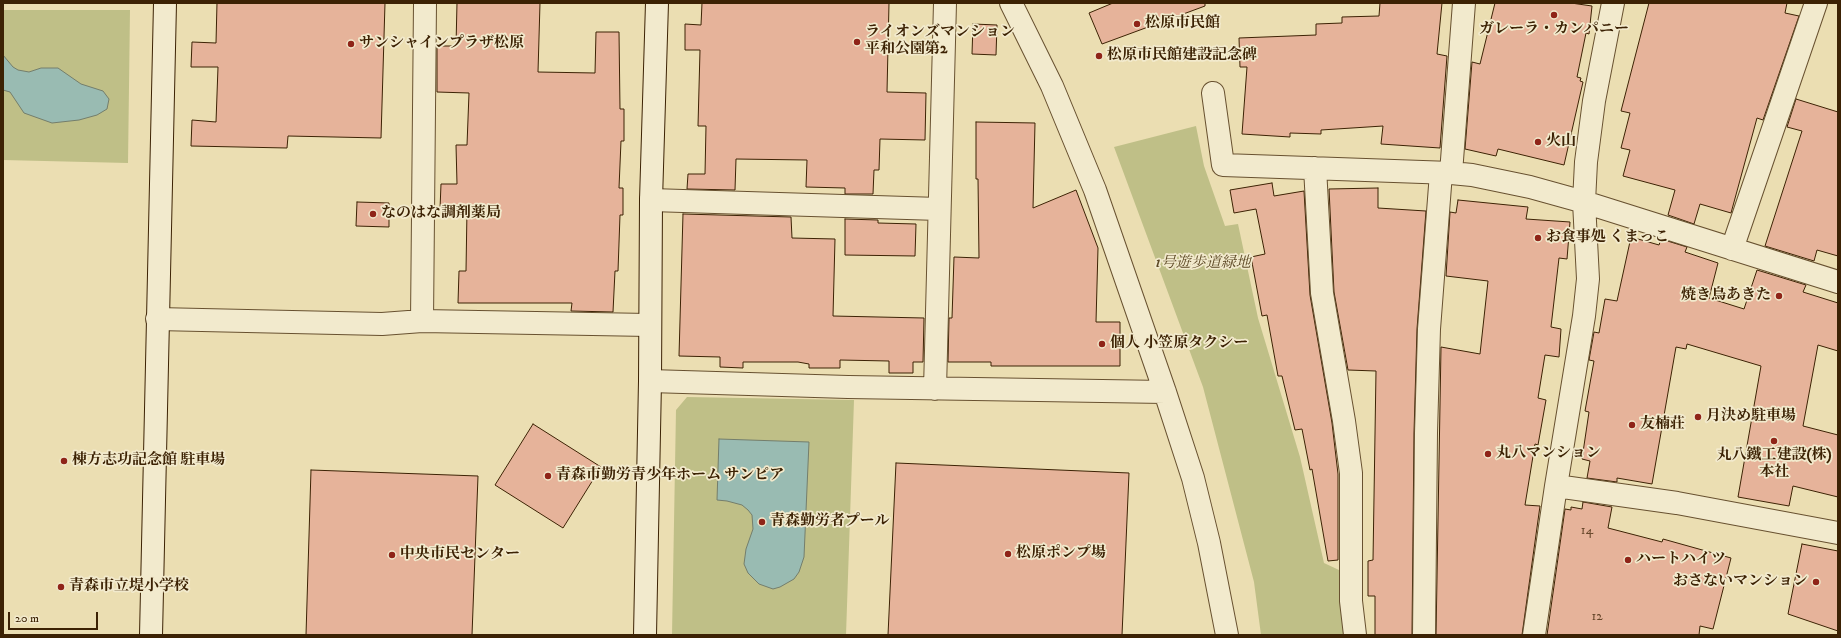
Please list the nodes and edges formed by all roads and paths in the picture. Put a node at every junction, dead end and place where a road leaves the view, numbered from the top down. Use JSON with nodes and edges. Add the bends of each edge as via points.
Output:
{"nodes":[{"id":1,"x":165,"y":3,"type":"edge"},
{"id":2,"x":425,"y":3,"type":"edge"},
{"id":3,"x":657,"y":3,"type":"edge"},
{"id":4,"x":945,"y":3,"type":"edge"},
{"id":5,"x":1011,"y":3,"type":"edge"},
{"id":6,"x":1464,"y":3,"type":"edge"},
{"id":7,"x":1613,"y":3,"type":"edge"},
{"id":8,"x":1816,"y":3,"type":"edge"},
{"id":9,"x":1213,"y":93,"type":"dead end"},
{"id":10,"x":1314,"y":168,"type":"junction"},
{"id":11,"x":1446,"y":173,"type":"junction"},
{"id":12,"x":651,"y":200,"type":"junction"},
{"id":13,"x":1584,"y":202,"type":"junction"},
{"id":14,"x":939,"y":209,"type":"junction"},
{"id":15,"x":1732,"y":249,"type":"junction"},
{"id":16,"x":1838,"y":282,"type":"edge"},
{"id":17,"x":157,"y":319,"type":"junction"},
{"id":18,"x":422,"y":321,"type":"junction"},
{"id":19,"x":649,"y":325,"type":"junction"},
{"id":20,"x":650,"y":381,"type":"junction"},
{"id":21,"x":935,"y":389,"type":"junction"},
{"id":22,"x":1165,"y":392,"type":"junction"},
{"id":23,"x":1556,"y":486,"type":"junction"},
{"id":24,"x":1838,"y":533,"type":"edge"},
{"id":25,"x":151,"y":635,"type":"edge"},
{"id":26,"x":645,"y":635,"type":"edge"},
{"id":27,"x":1227,"y":635,"type":"edge"},
{"id":28,"x":1355,"y":635,"type":"edge"},
{"id":29,"x":1424,"y":635,"type":"edge"},
{"id":30,"x":1534,"y":635,"type":"edge"}],
"edges":[{"from":1,"to":17,"type":"street"},
{"from":2,"to":18,"type":"street"},
{"from":3,"to":12,"type":"street"},
{"from":4,"to":14,"type":"street"},
{"from":5,"to":22,"type":"street","via":[[1052,86],[1095,190]]},
{"from":6,"to":11,"type":"street"},
{"from":7,"to":13,"type":"street","via":[[1594,101]]},
{"from":8,"to":15,"type":"street"},
{"from":9,"to":10,"type":"street","via":[[1223,165]]},
{"from":10,"to":11,"type":"street"},
{"from":10,"to":28,"type":"street","via":[[1322,293],[1351,473],[1352,601]]},
{"from":11,"to":13,"type":"street","via":[[1530,187]]},
{"from":11,"to":29,"type":"street","via":[[1429,337]]},
{"from":12,"to":14,"type":"street"},
{"from":12,"to":19,"type":"street"},
{"from":13,"to":15,"type":"street"},
{"from":13,"to":23,"type":"street","via":[[1588,279]]},
{"from":14,"to":21,"type":"street"},
{"from":15,"to":16,"type":"street"},
{"from":17,"to":18,"type":"street","via":[[382,324]]},
{"from":17,"to":25,"type":"street"},
{"from":18,"to":19,"type":"street"},
{"from":19,"to":20,"type":"street"},
{"from":20,"to":21,"type":"street"},
{"from":20,"to":26,"type":"street"},
{"from":21,"to":22,"type":"street"},
{"from":22,"to":27,"type":"street","via":[[1193,478]]},
{"from":23,"to":24,"type":"street","via":[[1677,503]]},
{"from":23,"to":30,"type":"street"}]}
